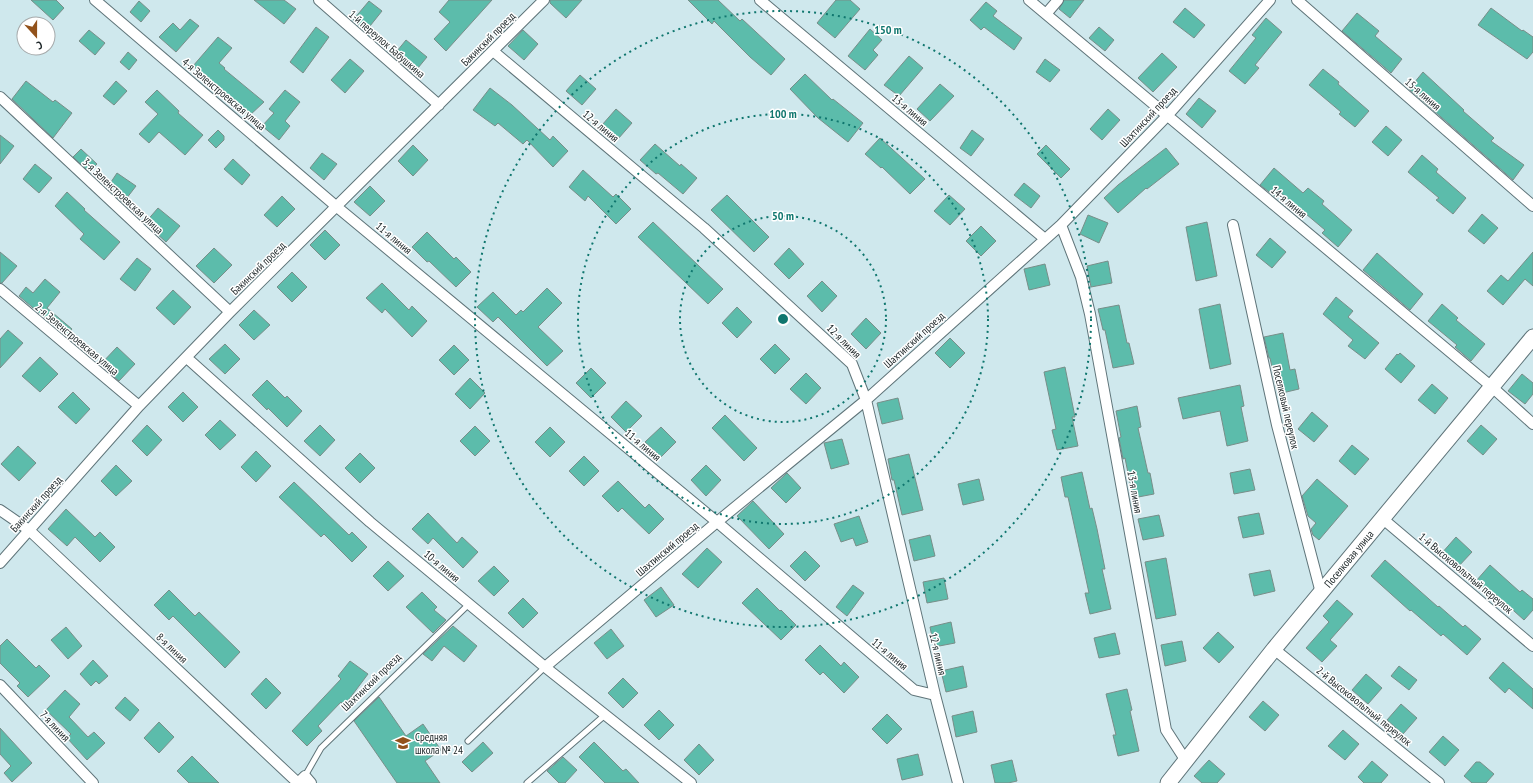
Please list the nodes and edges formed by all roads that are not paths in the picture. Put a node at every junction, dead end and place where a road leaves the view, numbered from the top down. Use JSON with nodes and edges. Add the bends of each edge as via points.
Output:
{"nodes":[{"id":1,"x":95,"y":0,"type":"edge"},
{"id":2,"x":319,"y":0,"type":"edge"},
{"id":3,"x":544,"y":0,"type":"edge"},
{"id":4,"x":760,"y":0,"type":"edge"},
{"id":5,"x":1028,"y":0,"type":"edge"},
{"id":6,"x":1058,"y":0,"type":"edge"},
{"id":7,"x":1270,"y":0,"type":"edge"},
{"id":8,"x":1297,"y":0,"type":"edge"},
{"id":9,"x":1046,"y":14,"type":"junction"},
{"id":10,"x":493,"y":51,"type":"junction"},
{"id":11,"x":0,"y":97,"type":"edge"},
{"id":12,"x":439,"y":105,"type":"junction"},
{"id":13,"x":1167,"y":116,"type":"junction"},
{"id":14,"x":1533,"y":206,"type":"edge"},
{"id":15,"x":337,"y":207,"type":"junction"},
{"id":16,"x":1061,"y":225,"type":"junction"},
{"id":17,"x":1233,"y":225,"type":"dead end"},
{"id":18,"x":1045,"y":239,"type":"junction"},
{"id":19,"x":0,"y":289,"type":"edge"},
{"id":20,"x":230,"y":312,"type":"junction"},
{"id":21,"x":1533,"y":336,"type":"edge"},
{"id":22,"x":187,"y":358,"type":"junction"},
{"id":23,"x":1492,"y":387,"type":"junction"},
{"id":24,"x":866,"y":400,"type":"junction"},
{"id":25,"x":139,"y":406,"type":"junction"},
{"id":26,"x":1533,"y":424,"type":"edge"},
{"id":27,"x":0,"y":510,"type":"edge"},
{"id":28,"x":1383,"y":519,"type":"junction"},
{"id":29,"x":717,"y":522,"type":"junction"},
{"id":30,"x":29,"y":530,"type":"junction"},
{"id":31,"x":0,"y":563,"type":"edge"},
{"id":32,"x":1320,"y":593,"type":"junction"},
{"id":33,"x":469,"y":604,"type":"junction"},
{"id":34,"x":1533,"y":646,"type":"edge"},
{"id":35,"x":1274,"y":649,"type":"junction"},
{"id":36,"x":545,"y":667,"type":"junction"},
{"id":37,"x":0,"y":685,"type":"edge"},
{"id":38,"x":935,"y":695,"type":"junction"},
{"id":39,"x":605,"y":715,"type":"junction"},
{"id":40,"x":468,"y":741,"type":"dead end"},
{"id":41,"x":1186,"y":760,"type":"junction"},
{"id":42,"x":305,"y":781,"type":"edge"},
{"id":43,"x":93,"y":783,"type":"edge"},
{"id":44,"x":527,"y":783,"type":"edge"},
{"id":45,"x":691,"y":783,"type":"edge"},
{"id":46,"x":958,"y":783,"type":"edge"},
{"id":47,"x":1169,"y":783,"type":"edge"},
{"id":48,"x":1439,"y":783,"type":"edge"}],
"edges":[{"from":1,"to":15,"type":"street","name":"4-я Зеленстроевская улица"},
{"from":2,"to":12,"type":"street","name":"1-й переулок Бабушкина"},
{"from":3,"to":10,"type":"street","name":"Бакинский проезд"},
{"from":4,"to":18,"type":"street","name":"13-я линия"},
{"from":5,"to":9,"type":"street","name":"14-я линия"},
{"from":6,"to":9,"type":"street"},
{"from":7,"to":13,"type":"street","name":"Шахтинский проезд"},
{"from":8,"to":14,"type":"street","name":"15-я линия"},
{"from":9,"to":13,"type":"street","name":"14-я линия"},
{"from":10,"to":12,"type":"street","name":"Бакинский проезд"},
{"from":10,"to":24,"type":"street","name":"12-я линия","via":[[704,228],[852,364]]},
{"from":11,"to":20,"type":"street","name":"3-я Зеленстроевская улица"},
{"from":12,"to":15,"type":"street","name":"Бакинский проезд"},
{"from":13,"to":16,"type":"street","name":"Шахтинский проезд"},
{"from":13,"to":23,"type":"street","name":"14-я линия"},
{"from":15,"to":20,"type":"street","name":"Бакинский проезд"},
{"from":15,"to":29,"type":"street","name":"11-я линия"},
{"from":16,"to":18,"type":"street","name":"Шахтинский проезд"},
{"from":16,"to":41,"type":"street","name":"13-я линия","via":[[1081,277],[1090,314],[1166,730]]},
{"from":17,"to":32,"type":"street","name":"Поселковый переулок","via":[[1277,425]]},
{"from":18,"to":24,"type":"street","name":"Шахтинский проезд"},
{"from":19,"to":25,"type":"street","name":"2-я Зеленстроевская улица"},
{"from":20,"to":22,"type":"street","name":"Бакинский проезд"},
{"from":21,"to":23,"type":"street","name":"Поселковая улица"},
{"from":22,"to":25,"type":"street","name":"Бакинский проезд"},
{"from":22,"to":33,"type":"street","name":"10-я линия","via":[[370,522]]},
{"from":23,"to":26,"type":"street","name":"14-я линия"},
{"from":23,"to":28,"type":"street","name":"Поселковая улица"},
{"from":24,"to":29,"type":"street","name":"Шахтинский проезд"},
{"from":24,"to":38,"type":"street","name":"12-я линия"},
{"from":25,"to":30,"type":"street","name":"Бакинский проезд"},
{"from":27,"to":30,"type":"street","name":"8-я линия"},
{"from":28,"to":32,"type":"street","name":"Поселковая улица"},
{"from":28,"to":34,"type":"street","name":"1-й Высоковольтный переулок"},
{"from":29,"to":36,"type":"street","name":"Шахтинский проезд"},
{"from":29,"to":38,"type":"street","name":"11-я линия","via":[[914,690]]},
{"from":30,"to":31,"type":"street","name":"Бакинский проезд"},
{"from":30,"to":42,"type":"street","name":"8-я линия"},
{"from":32,"to":35,"type":"street","name":"Поселковая улица"},
{"from":33,"to":36,"type":"street","name":"10-я линия"},
{"from":33,"to":42,"type":"lane","name":"Шахтинский проезд","via":[[321,748]]},
{"from":35,"to":41,"type":"street","name":"Поселковая улица"},
{"from":35,"to":48,"type":"street","name":"2-й Высоковольтный переулок"},
{"from":36,"to":39,"type":"street","name":"10-я линия"},
{"from":36,"to":40,"type":"lane"},
{"from":37,"to":43,"type":"street","name":"7-я линия"},
{"from":38,"to":46,"type":"street","name":"12-я линия"},
{"from":39,"to":44,"type":"lane"},
{"from":39,"to":45,"type":"street","name":"10-я линия"},
{"from":41,"to":47,"type":"street","name":"Поселковая улица"}]}
